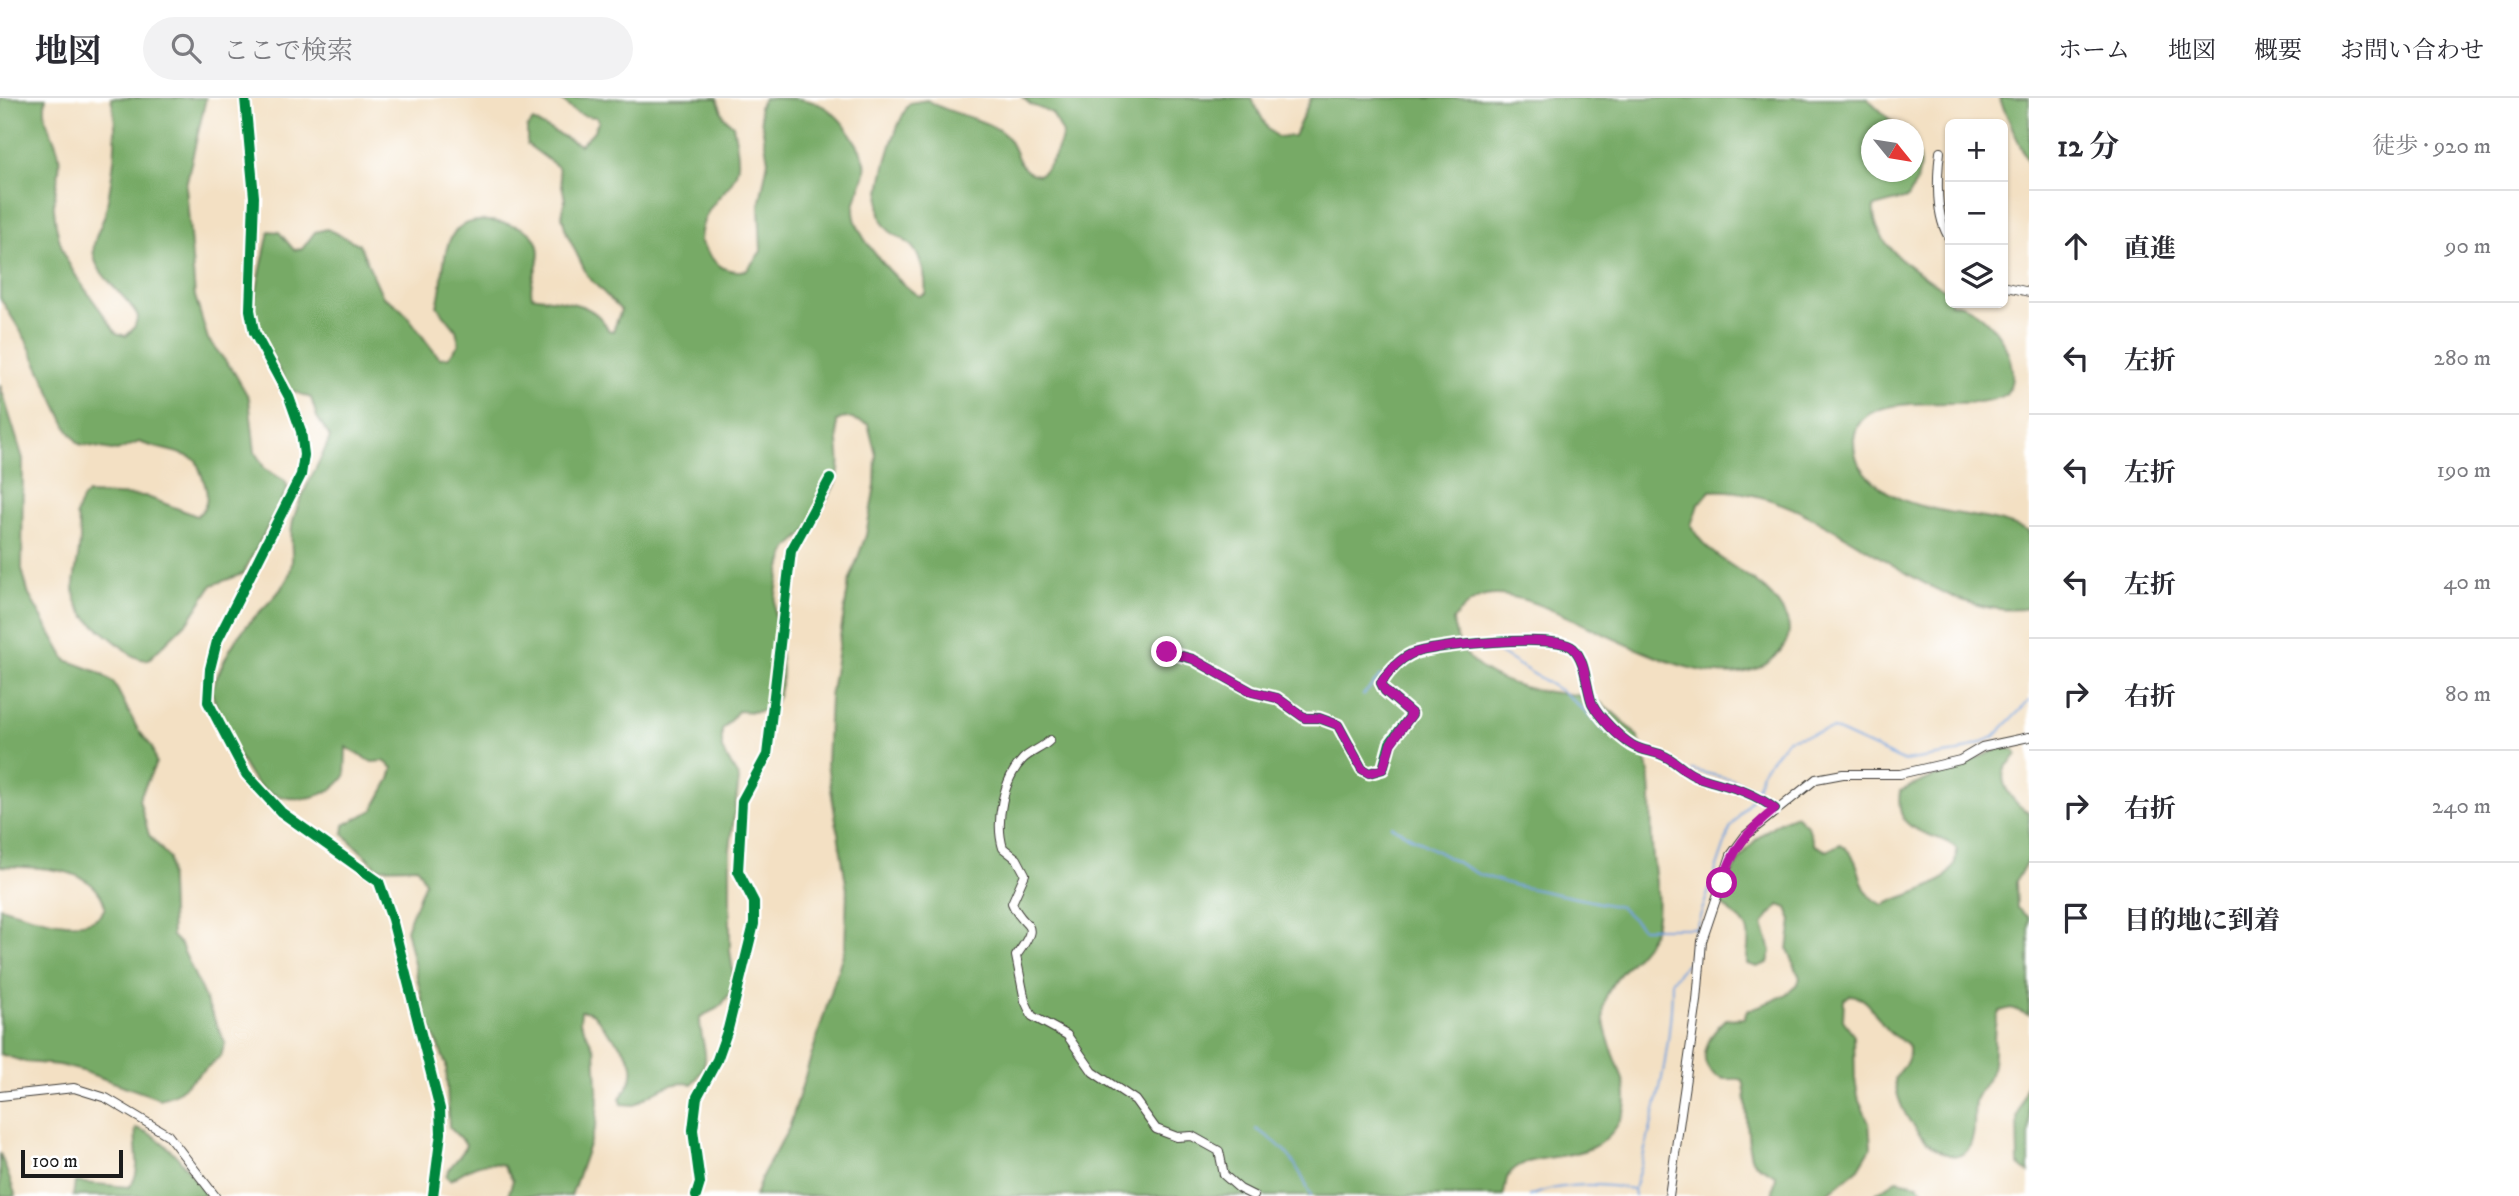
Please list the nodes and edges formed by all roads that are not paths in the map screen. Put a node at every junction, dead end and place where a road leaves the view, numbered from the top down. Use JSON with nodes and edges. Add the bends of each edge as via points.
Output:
{"nodes":[{"id":1,"x":245,"y":98,"type":"edge"},
{"id":2,"x":1940,"y":152,"type":"dead end"},
{"id":3,"x":1945,"y":230,"type":"edge"},
{"id":4,"x":2008,"y":287,"type":"edge"},
{"id":5,"x":2029,"y":292,"type":"edge"},
{"id":6,"x":830,"y":479,"type":"dead end"},
{"id":7,"x":1167,"y":652,"type":"dead end"},
{"id":8,"x":2029,"y":737,"type":"edge"},
{"id":9,"x":1050,"y":740,"type":"dead end"},
{"id":10,"x":1775,"y":809,"type":"junction"},
{"id":11,"x":0,"y":1096,"type":"edge"},
{"id":12,"x":215,"y":1196,"type":"edge"},
{"id":13,"x":433,"y":1196,"type":"edge"},
{"id":14,"x":696,"y":1196,"type":"edge"},
{"id":15,"x":1254,"y":1196,"type":"edge"},
{"id":16,"x":1669,"y":1196,"type":"edge"}],
"edges":[{"from":1,"to":13,"type":"street","via":[[254,197],[250,310],[254,332],[289,397],[301,431],[303,467],[218,641],[208,702],[257,789],[281,812],[379,882],[440,1109]]},
{"from":2,"to":3,"type":"street"},
{"from":4,"to":5,"type":"street"},
{"from":6,"to":14,"type":"street","via":[[791,551],[767,755],[742,800],[738,871],[754,902],[754,924],[728,1029],[696,1097],[693,1130],[700,1183]]},
{"from":7,"to":10,"type":"street","via":[[1193,659],[1252,692],[1277,698],[1305,718],[1338,725],[1362,769],[1369,773],[1383,769],[1391,743],[1412,714],[1381,683],[1404,659],[1472,643],[1564,644],[1574,649],[1581,663],[1593,704],[1629,744],[1674,760],[1696,777],[1757,796]]},
{"from":8,"to":10,"type":"street","via":[[1900,774],[1816,779]]},
{"from":9,"to":15,"type":"street","via":[[1018,766],[1005,793],[1001,818],[1003,848],[1017,859],[1025,874],[1012,903],[1030,925],[1031,935],[1016,956],[1025,1001],[1032,1016],[1067,1035],[1093,1072],[1135,1100],[1156,1129],[1177,1137],[1192,1136],[1219,1151],[1224,1175]]},
{"from":10,"to":16,"type":"street","via":[[1731,855],[1702,941]]},
{"from":11,"to":12,"type":"street","via":[[74,1088],[106,1098],[168,1135]]}]}
